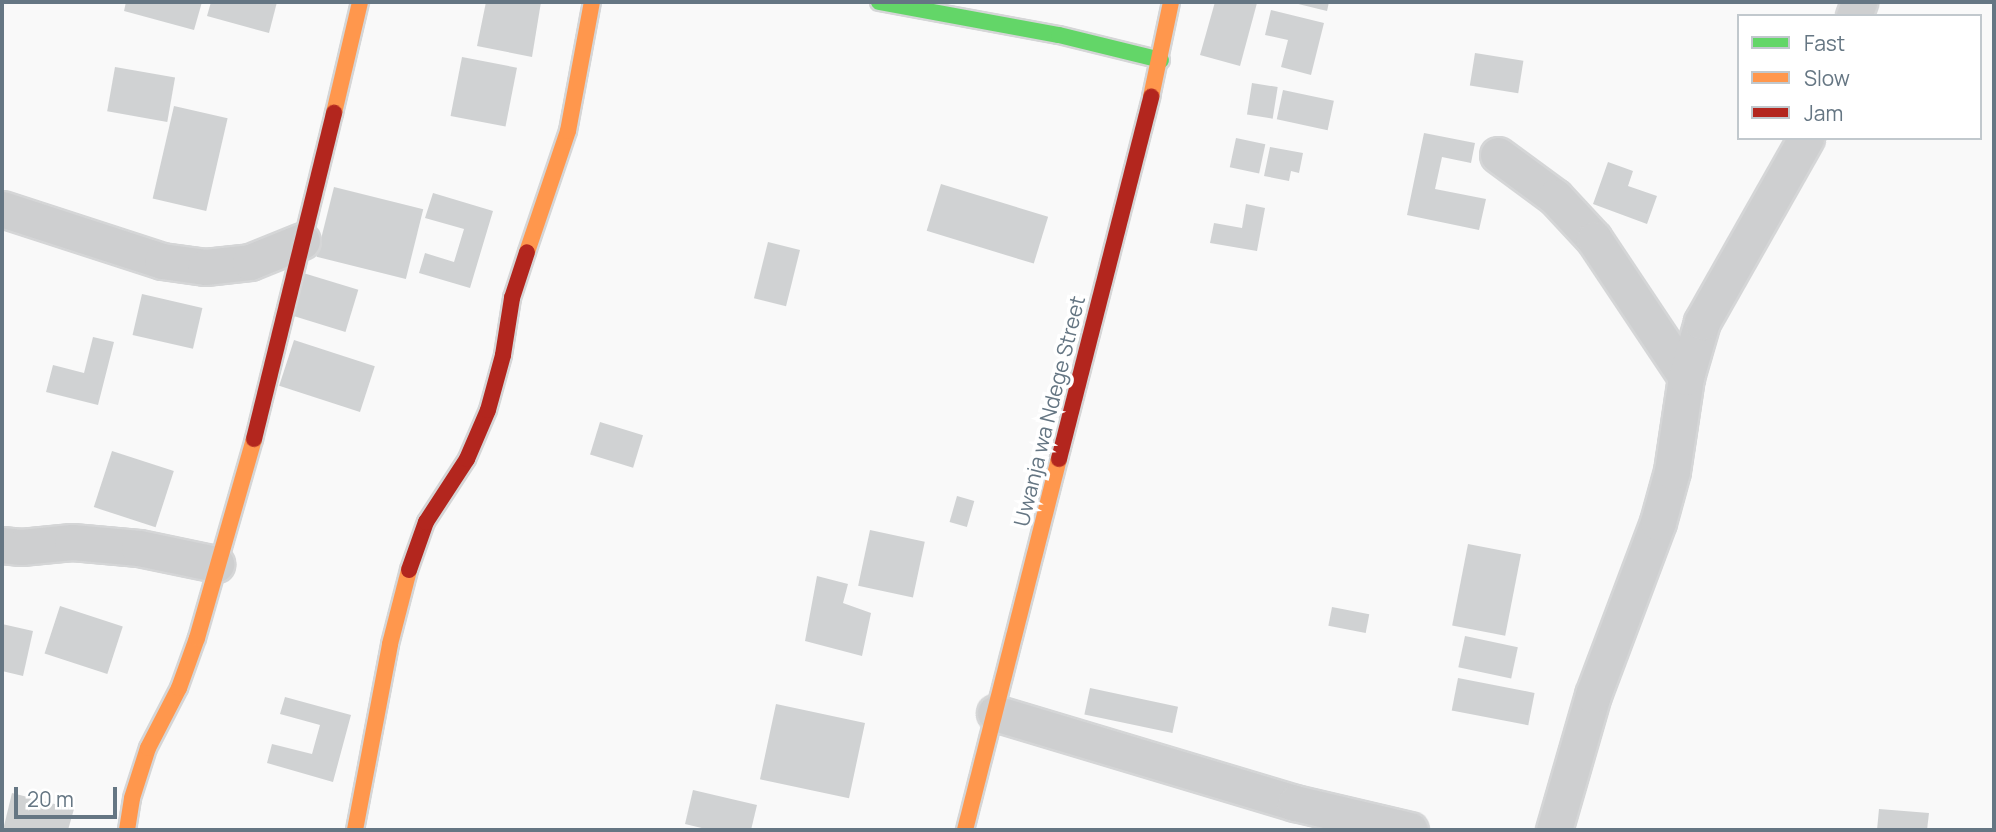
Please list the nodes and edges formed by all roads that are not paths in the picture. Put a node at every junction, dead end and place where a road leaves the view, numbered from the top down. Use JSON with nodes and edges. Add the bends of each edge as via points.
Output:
{"nodes":[{"id":1,"x":360,"y":2,"type":"edge"},
{"id":2,"x":592,"y":2,"type":"edge"},
{"id":3,"x":1171,"y":2,"type":"edge"},
{"id":4,"x":897,"y":4,"type":"edge"},
{"id":5,"x":1161,"y":60,"type":"junction"},
{"id":6,"x":1805,"y":140,"type":"edge"},
{"id":7,"x":1498,"y":155,"type":"dead end"},
{"id":8,"x":2,"y":209,"type":"edge"},
{"id":9,"x":302,"y":241,"type":"junction"},
{"id":10,"x":1686,"y":377,"type":"junction"},
{"id":11,"x":2,"y":545,"type":"edge"},
{"id":12,"x":216,"y":564,"type":"junction"},
{"id":13,"x":995,"y":713,"type":"junction"},
{"id":14,"x":127,"y":830,"type":"edge"},
{"id":15,"x":355,"y":830,"type":"edge"},
{"id":16,"x":965,"y":830,"type":"edge"},
{"id":17,"x":1410,"y":830,"type":"edge"},
{"id":18,"x":1553,"y":830,"type":"edge"}],
"edges":[{"from":1,"to":9,"type":"street"},
{"from":2,"to":15,"type":"street","via":[[568,131],[512,298],[488,410],[467,459],[426,522],[406,577]]},
{"from":3,"to":5,"type":"street","name":"Uwanja wa Ndege Street"},
{"from":4,"to":5,"type":"street"},
{"from":5,"to":13,"type":"street","name":"Uwanja wa Ndege Street"},
{"from":6,"to":10,"type":"street","via":[[1715,295]]},
{"from":7,"to":10,"type":"street","via":[[1555,197],[1594,239]]},
{"from":8,"to":9,"type":"street","via":[[162,261],[205,267],[250,262]]},
{"from":9,"to":12,"type":"street","via":[[271,380]]},
{"from":10,"to":18,"type":"street","via":[[1672,471],[1658,522],[1593,695]]},
{"from":11,"to":12,"type":"street","via":[[72,541],[139,548]]},
{"from":12,"to":14,"type":"street","via":[[193,651],[139,773]]},
{"from":13,"to":16,"type":"street","name":"Uwanja wa Ndege Street"},
{"from":13,"to":17,"type":"street","via":[[1295,803]]}]}
